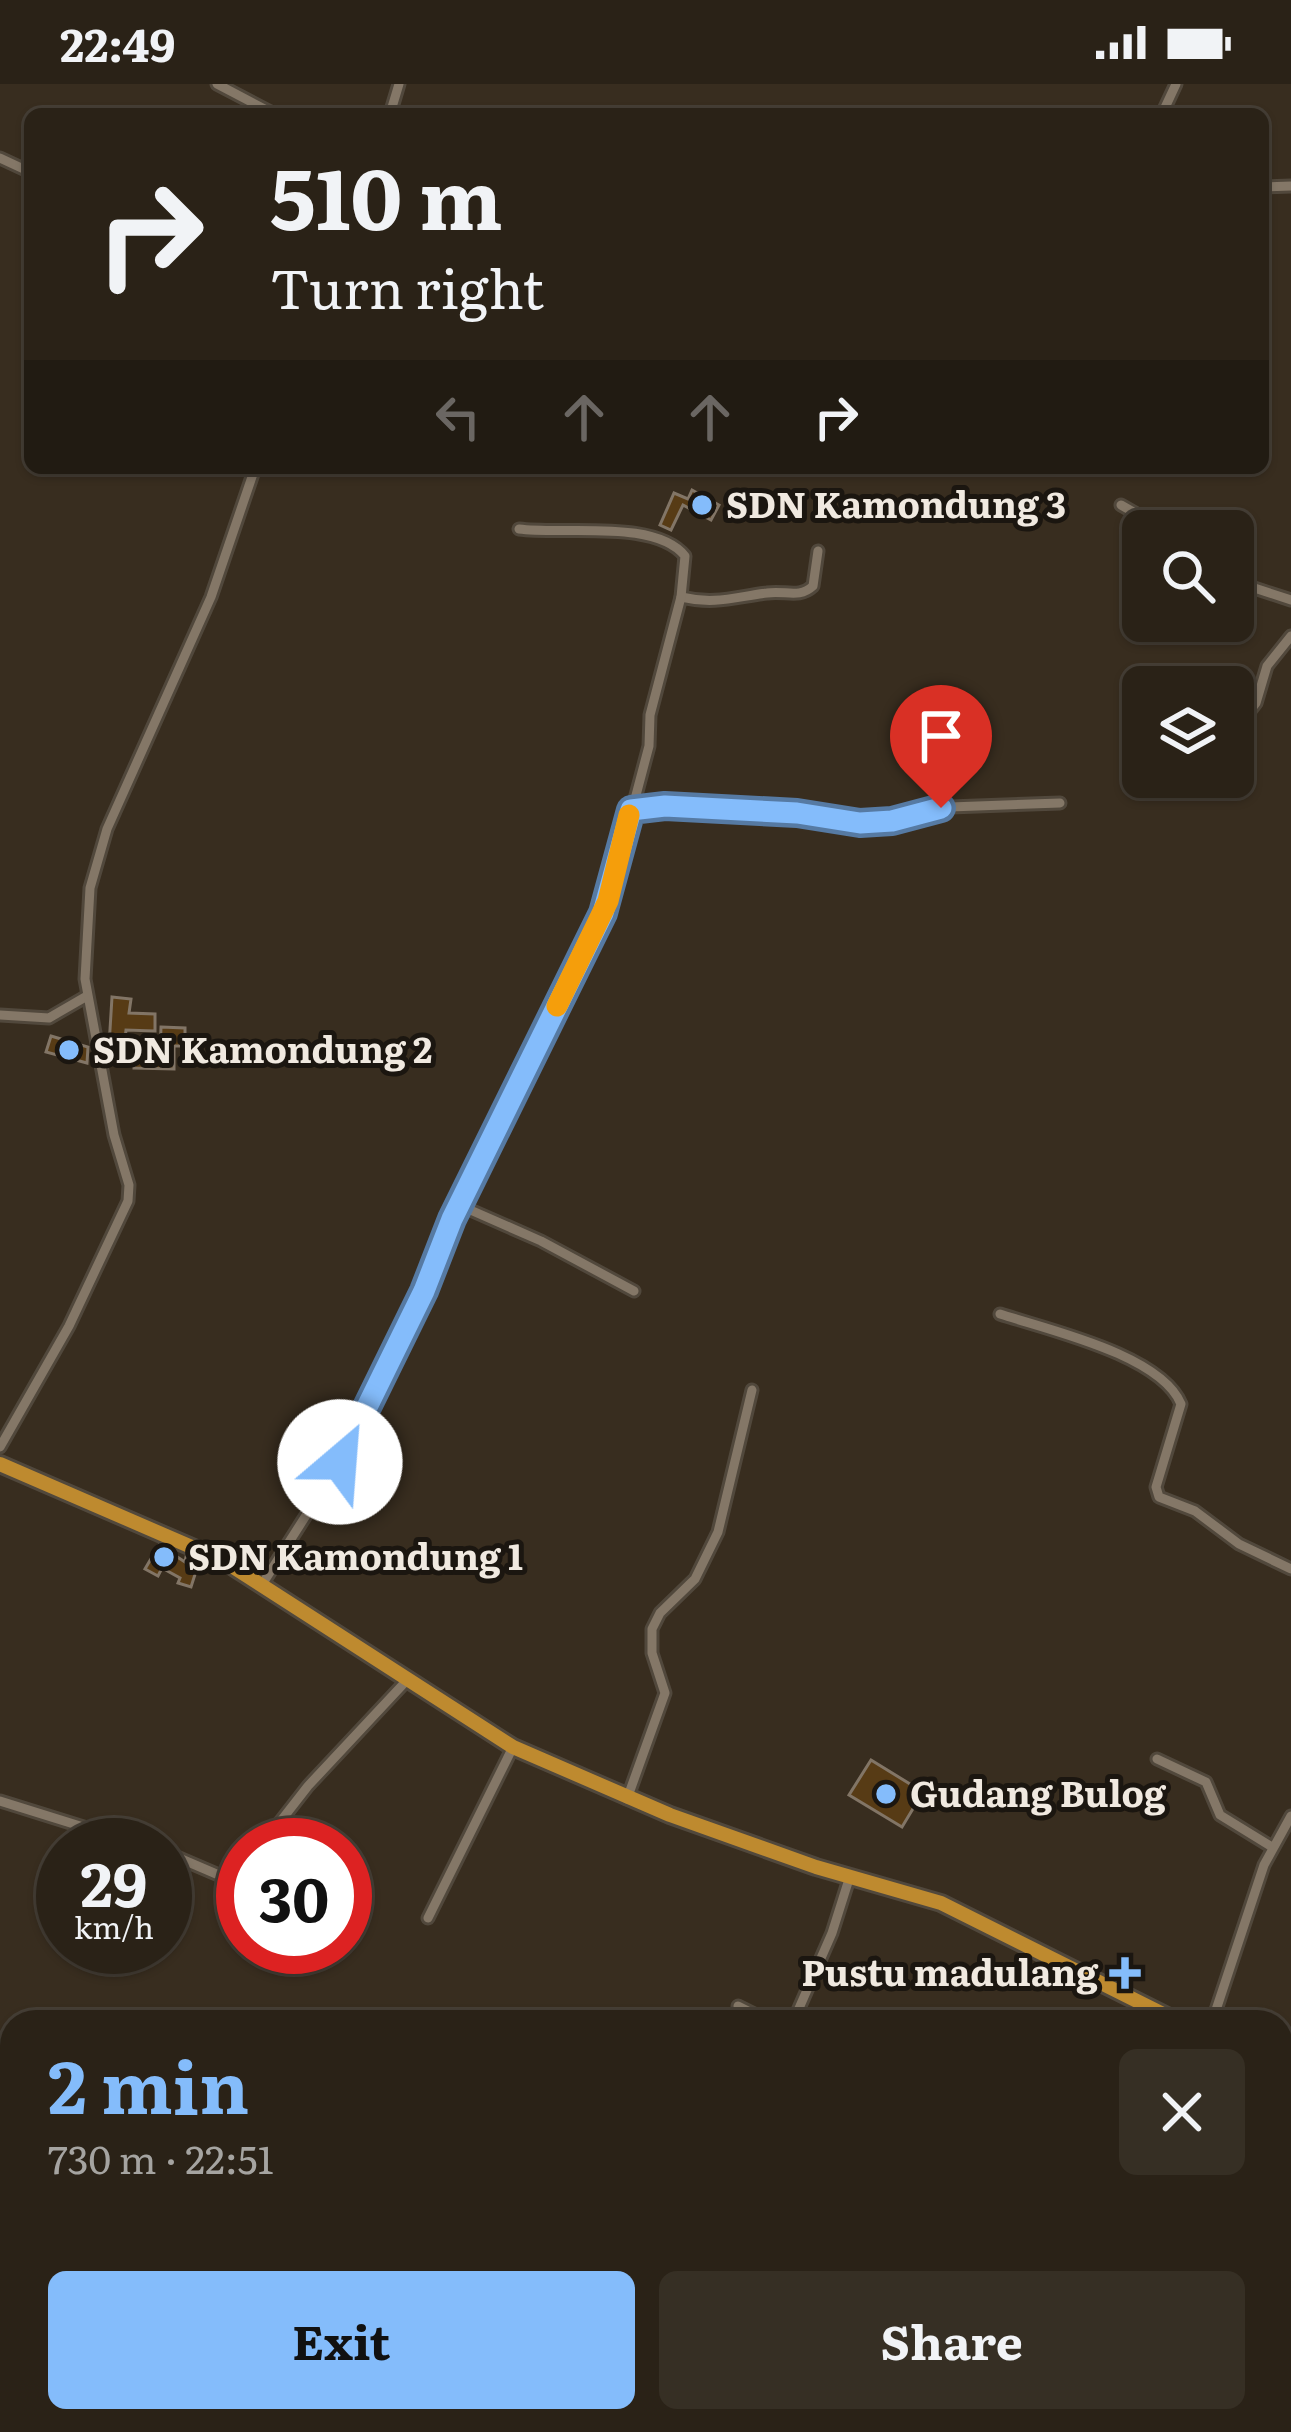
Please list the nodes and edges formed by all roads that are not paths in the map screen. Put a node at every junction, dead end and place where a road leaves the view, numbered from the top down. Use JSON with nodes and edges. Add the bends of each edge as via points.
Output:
{"nodes":[{"id":1,"x":217,"y":84,"type":"edge"},
{"id":2,"x":263,"y":108,"type":"edge"},
{"id":3,"x":253,"y":474,"type":"edge"},
{"id":4,"x":1121,"y":505,"type":"dead end"},
{"id":5,"x":1130,"y":510,"type":"edge"},
{"id":6,"x":519,"y":530,"type":"dead end"},
{"id":7,"x":818,"y":551,"type":"dead end"},
{"id":8,"x":1254,"y":587,"type":"edge"},
{"id":9,"x":681,"y":597,"type":"junction"},
{"id":10,"x":1291,"y":600,"type":"edge"},
{"id":11,"x":1291,"y":636,"type":"edge"},
{"id":12,"x":1254,"y":706,"type":"edge"},
{"id":13,"x":1060,"y":803,"type":"dead end"},
{"id":14,"x":631,"y":810,"type":"junction"},
{"id":15,"x":87,"y":996,"type":"junction"},
{"id":16,"x":0,"y":1015,"type":"edge"},
{"id":17,"x":459,"y":1205,"type":"junction"},
{"id":18,"x":634,"y":1291,"type":"dead end"},
{"id":19,"x":1000,"y":1314,"type":"dead end"},
{"id":20,"x":752,"y":1390,"type":"dead end"},
{"id":21,"x":0,"y":1447,"type":"edge"},
{"id":22,"x":0,"y":1464,"type":"edge"},
{"id":23,"x":1291,"y":1569,"type":"edge"},
{"id":24,"x":262,"y":1583,"type":"junction"},
{"id":25,"x":409,"y":1678,"type":"junction"},
{"id":26,"x":513,"y":1747,"type":"junction"},
{"id":27,"x":1157,"y":1760,"type":"dead end"},
{"id":28,"x":627,"y":1799,"type":"junction"},
{"id":29,"x":0,"y":1801,"type":"edge"},
{"id":30,"x":1291,"y":1816,"type":"edge"},
{"id":31,"x":54,"y":1818,"type":"edge"},
{"id":32,"x":283,"y":1818,"type":"edge"},
{"id":33,"x":1271,"y":1847,"type":"junction"},
{"id":34,"x":850,"y":1876,"type":"junction"},
{"id":35,"x":428,"y":1918,"type":"dead end"},
{"id":36,"x":738,"y":2006,"type":"dead end"},
{"id":37,"x":746,"y":2010,"type":"edge"},
{"id":38,"x":798,"y":2010,"type":"edge"},
{"id":39,"x":1155,"y":2010,"type":"edge"},
{"id":40,"x":1216,"y":2010,"type":"edge"}],
"edges":[{"from":1,"to":2,"type":"street"},
{"from":3,"to":15,"type":"street","via":[[211,597],[96,859]]},
{"from":4,"to":5,"type":"street"},
{"from":6,"to":9,"type":"street","via":[[661,538],[686,556]]},
{"from":7,"to":9,"type":"street","via":[[813,586],[802,594],[721,603]]},
{"from":8,"to":10,"type":"street"},
{"from":9,"to":14,"type":"street"},
{"from":11,"to":12,"type":"street","via":[[1268,666]]},
{"from":13,"to":14,"type":"street","via":[[950,807],[860,823],[797,813]]},
{"from":14,"to":17,"type":"street","via":[[603,913]]},
{"from":15,"to":16,"type":"street","via":[[49,1018]]},
{"from":15,"to":21,"type":"street","via":[[130,1196]]},
{"from":17,"to":18,"type":"street"},
{"from":17,"to":24,"type":"street","via":[[340,1462]]},
{"from":19,"to":23,"type":"street","via":[[1163,1377],[1181,1404],[1159,1497]]},
{"from":20,"to":28,"type":"street","via":[[718,1532],[695,1579],[652,1629],[665,1693]]},
{"from":22,"to":24,"type":"main road","via":[[184,1540]]},
{"from":24,"to":25,"type":"main road"},
{"from":25,"to":26,"type":"main road"},
{"from":25,"to":32,"type":"street"},
{"from":26,"to":28,"type":"main road"},
{"from":26,"to":35,"type":"street"},
{"from":27,"to":33,"type":"street","via":[[1206,1782],[1220,1815]]},
{"from":28,"to":34,"type":"main road"},
{"from":29,"to":31,"type":"street"},
{"from":30,"to":33,"type":"street"},
{"from":33,"to":40,"type":"street"},
{"from":34,"to":38,"type":"street"},
{"from":34,"to":39,"type":"main road","via":[[940,1903]]},
{"from":36,"to":37,"type":"street"}]}
